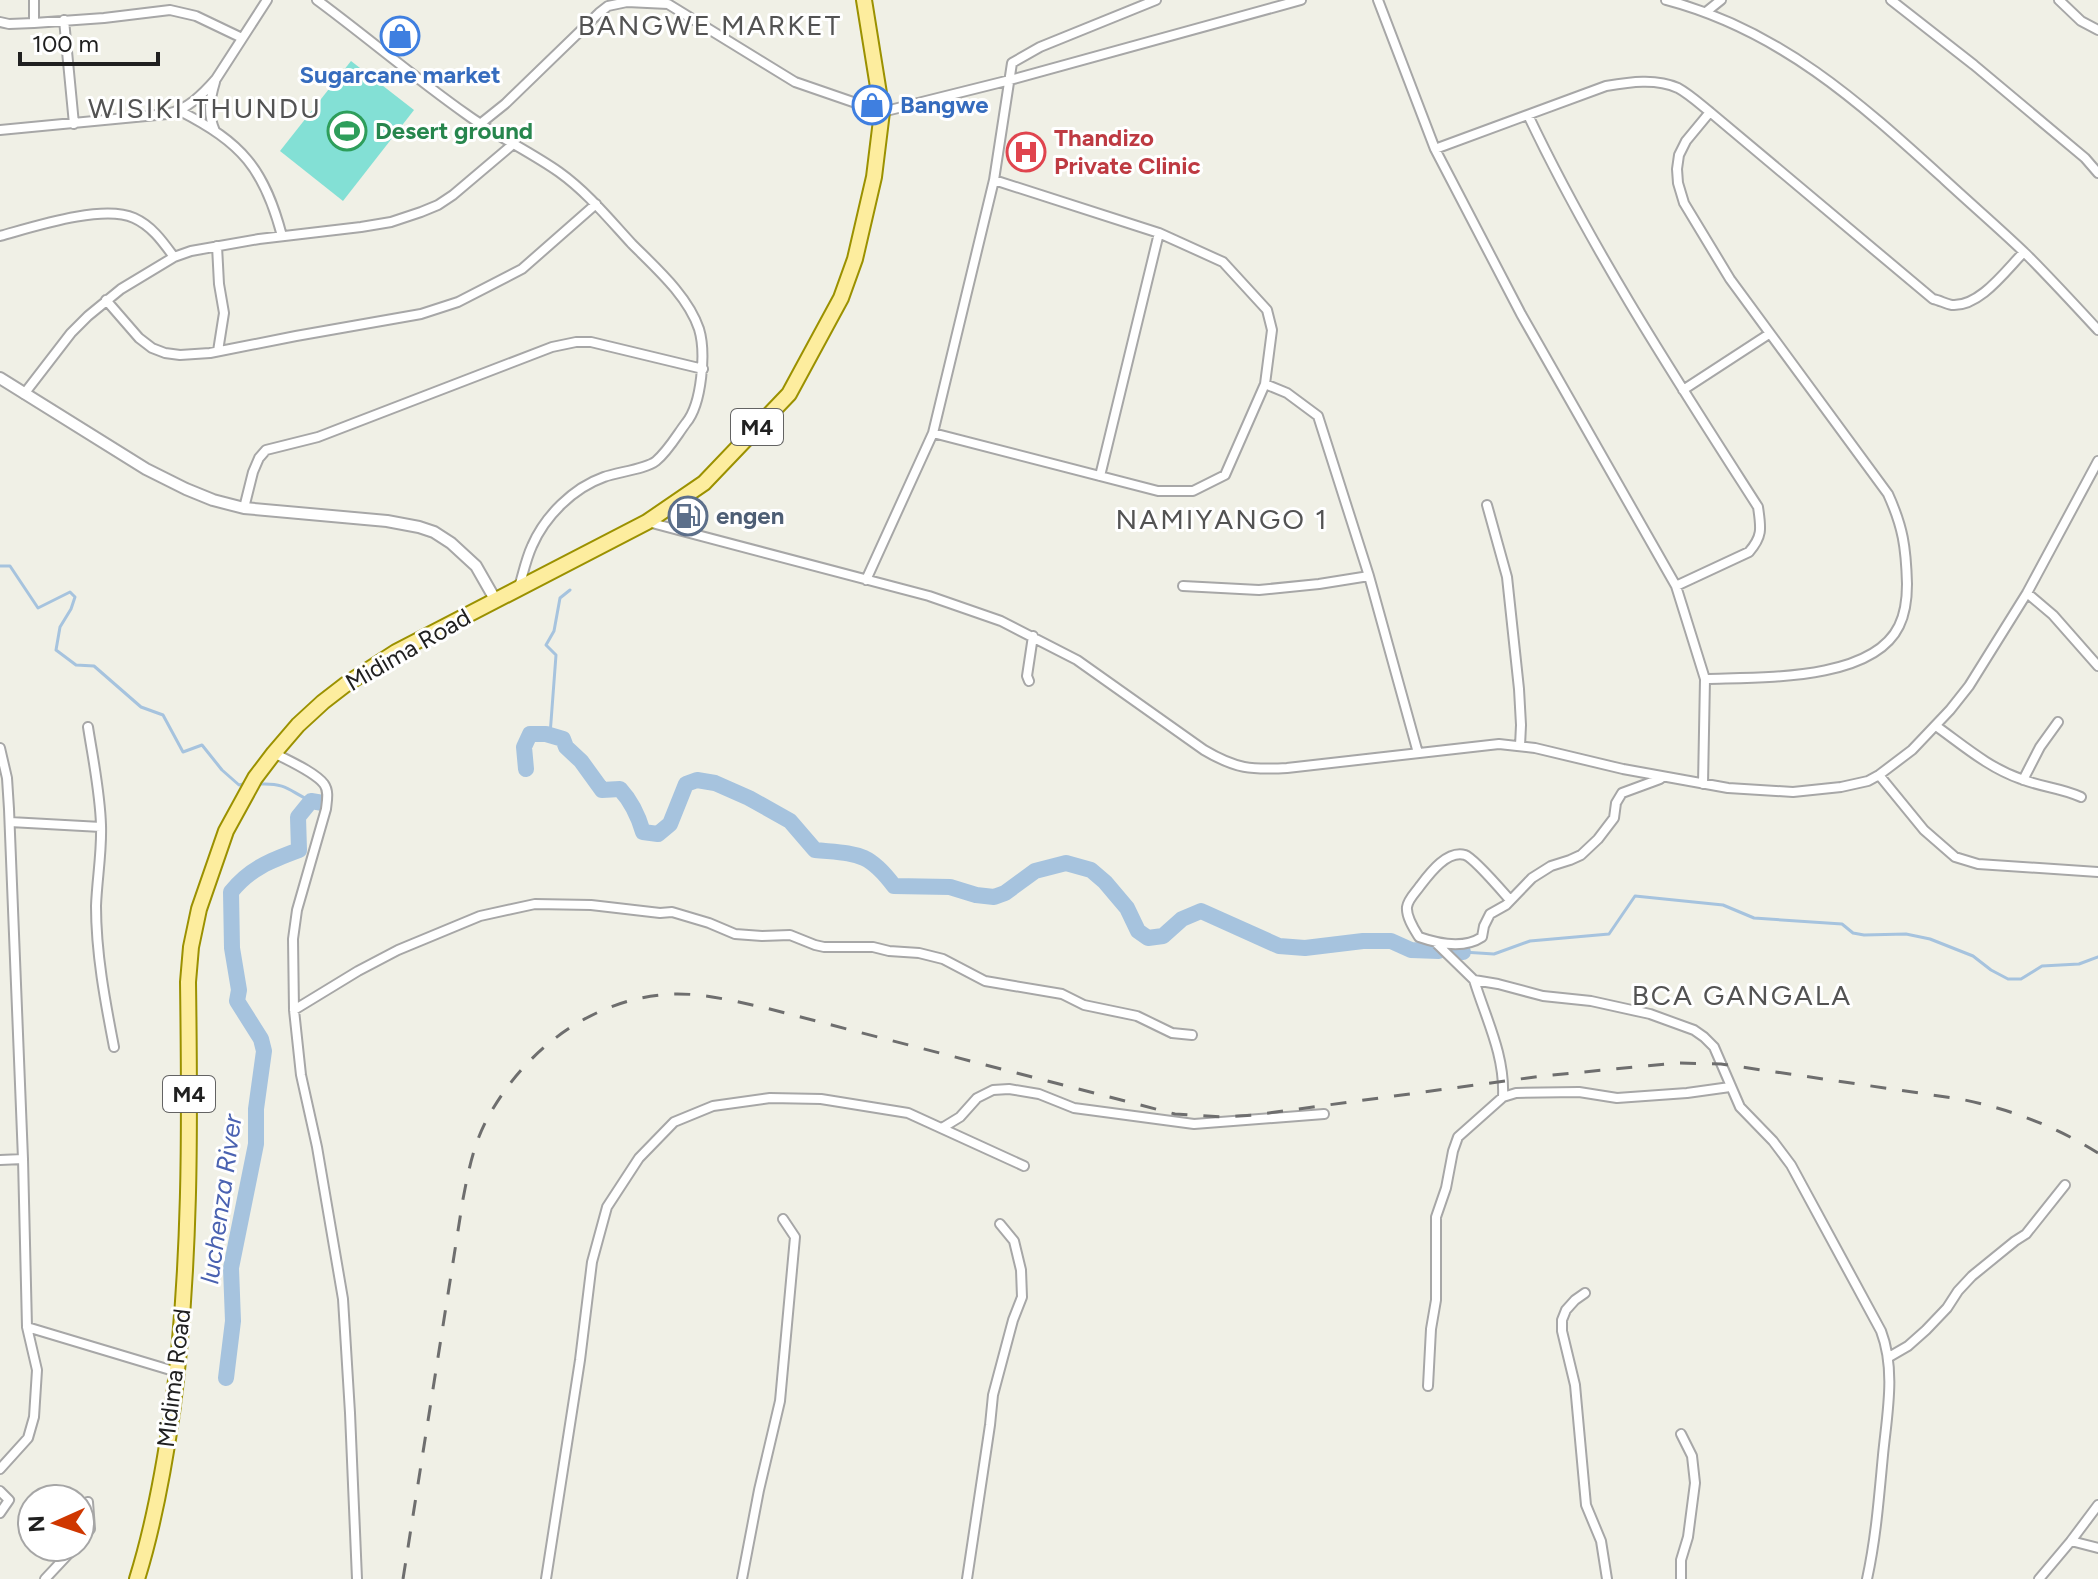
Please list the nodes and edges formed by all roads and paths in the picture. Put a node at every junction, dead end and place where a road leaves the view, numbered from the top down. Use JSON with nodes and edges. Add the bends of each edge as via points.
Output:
{"nodes":[{"id":1,"x":34,"y":0,"type":"edge"},
{"id":2,"x":267,"y":0,"type":"edge"},
{"id":3,"x":317,"y":0,"type":"edge"},
{"id":4,"x":864,"y":0,"type":"edge"},
{"id":5,"x":1156,"y":0,"type":"edge"},
{"id":6,"x":1301,"y":0,"type":"edge"},
{"id":7,"x":1378,"y":0,"type":"edge"},
{"id":8,"x":1666,"y":0,"type":"edge"},
{"id":9,"x":1721,"y":0,"type":"edge"},
{"id":10,"x":1891,"y":0,"type":"edge"},
{"id":11,"x":2059,"y":0,"type":"edge"},
{"id":12,"x":608,"y":3,"type":"edge"},
{"id":13,"x":1706,"y":12,"type":"junction"},
{"id":14,"x":64,"y":20,"type":"junction"},
{"id":15,"x":0,"y":22,"type":"edge"},
{"id":16,"x":34,"y":23,"type":"junction"},
{"id":17,"x":2098,"y":30,"type":"edge"},
{"id":18,"x":242,"y":38,"type":"junction"},
{"id":19,"x":216,"y":79,"type":"junction"},
{"id":20,"x":1010,"y":80,"type":"junction"},
{"id":21,"x":180,"y":111,"type":"junction"},
{"id":22,"x":882,"y":112,"type":"junction"},
{"id":23,"x":1710,"y":112,"type":"junction"},
{"id":24,"x":1528,"y":115,"type":"junction"},
{"id":25,"x":74,"y":124,"type":"junction"},
{"id":26,"x":480,"y":124,"type":"junction"},
{"id":27,"x":0,"y":130,"type":"edge"},
{"id":28,"x":215,"y":131,"type":"junction"},
{"id":29,"x":512,"y":145,"type":"junction"},
{"id":30,"x":1435,"y":149,"type":"junction"},
{"id":31,"x":2098,"y":173,"type":"edge"},
{"id":32,"x":994,"y":180,"type":"junction"},
{"id":33,"x":596,"y":204,"type":"junction"},
{"id":34,"x":1159,"y":233,"type":"junction"},
{"id":35,"x":0,"y":236,"type":"edge"},
{"id":36,"x":282,"y":236,"type":"junction"},
{"id":37,"x":217,"y":246,"type":"junction"},
{"id":38,"x":2024,"y":252,"type":"junction"},
{"id":39,"x":174,"y":257,"type":"junction"},
{"id":40,"x":106,"y":300,"type":"junction"},
{"id":41,"x":2098,"y":330,"type":"edge"},
{"id":42,"x":1769,"y":334,"type":"junction"},
{"id":43,"x":218,"y":351,"type":"junction"},
{"id":44,"x":703,"y":369,"type":"junction"},
{"id":45,"x":0,"y":378,"type":"edge"},
{"id":46,"x":1265,"y":384,"type":"junction"},
{"id":47,"x":1683,"y":390,"type":"junction"},
{"id":48,"x":24,"y":394,"type":"junction"},
{"id":49,"x":933,"y":433,"type":"junction"},
{"id":50,"x":2098,"y":461,"type":"edge"},
{"id":51,"x":1100,"y":476,"type":"junction"},
{"id":52,"x":1487,"y":505,"type":"dead end"},
{"id":53,"x":244,"y":508,"type":"junction"},
{"id":54,"x":647,"y":522,"type":"junction"},
{"id":55,"x":1369,"y":576,"type":"junction"},
{"id":56,"x":866,"y":580,"type":"junction"},
{"id":57,"x":1183,"y":586,"type":"dead end"},
{"id":58,"x":1676,"y":586,"type":"junction"},
{"id":59,"x":519,"y":589,"type":"junction"},
{"id":60,"x":2027,"y":593,"type":"junction"},
{"id":61,"x":496,"y":601,"type":"junction"},
{"id":62,"x":1033,"y":636,"type":"junction"},
{"id":63,"x":2098,"y":666,"type":"edge"},
{"id":64,"x":1705,"y":679,"type":"junction"},
{"id":65,"x":1029,"y":681,"type":"dead end"},
{"id":66,"x":2058,"y":722,"type":"dead end"},
{"id":67,"x":1936,"y":726,"type":"junction"},
{"id":68,"x":88,"y":727,"type":"dead end"},
{"id":69,"x":1520,"y":746,"type":"junction"},
{"id":70,"x":0,"y":748,"type":"edge"},
{"id":71,"x":274,"y":753,"type":"junction"},
{"id":72,"x":1418,"y":753,"type":"junction"},
{"id":73,"x":1879,"y":775,"type":"junction"},
{"id":74,"x":1664,"y":777,"type":"junction"},
{"id":75,"x":2023,"y":780,"type":"junction"},
{"id":76,"x":1703,"y":784,"type":"junction"},
{"id":77,"x":2081,"y":797,"type":"dead end"},
{"id":78,"x":10,"y":822,"type":"junction"},
{"id":79,"x":101,"y":827,"type":"junction"},
{"id":80,"x":2098,"y":872,"type":"edge"},
{"id":81,"x":1510,"y":900,"type":"junction"},
{"id":82,"x":1435,"y":942,"type":"junction"},
{"id":83,"x":1474,"y":980,"type":"junction"},
{"id":84,"x":294,"y":1010,"type":"junction"},
{"id":85,"x":1192,"y":1035,"type":"dead end"},
{"id":86,"x":114,"y":1047,"type":"dead end"},
{"id":87,"x":1730,"y":1087,"type":"junction"},
{"id":88,"x":1503,"y":1097,"type":"junction"},
{"id":89,"x":1324,"y":1114,"type":"dead end"},
{"id":90,"x":942,"y":1128,"type":"junction"},
{"id":91,"x":23,"y":1159,"type":"junction"},
{"id":92,"x":0,"y":1160,"type":"edge"},
{"id":93,"x":1024,"y":1166,"type":"dead end"},
{"id":94,"x":2065,"y":1185,"type":"dead end"},
{"id":95,"x":783,"y":1219,"type":"dead end"},
{"id":96,"x":1000,"y":1224,"type":"dead end"},
{"id":97,"x":1585,"y":1293,"type":"dead end"},
{"id":98,"x":27,"y":1327,"type":"junction"},
{"id":99,"x":1889,"y":1357,"type":"junction"},
{"id":100,"x":177,"y":1372,"type":"junction"},
{"id":101,"x":1428,"y":1386,"type":"dead end"},
{"id":102,"x":1681,"y":1434,"type":"dead end"},
{"id":103,"x":0,"y":1469,"type":"edge"},
{"id":104,"x":0,"y":1491,"type":"edge"},
{"id":105,"x":2098,"y":1505,"type":"edge"},
{"id":106,"x":0,"y":1513,"type":"edge"},
{"id":107,"x":2071,"y":1541,"type":"junction"},
{"id":108,"x":2098,"y":1548,"type":"edge"},
{"id":109,"x":60,"y":1563,"type":"edge"},
{"id":110,"x":45,"y":1579,"type":"edge"},
{"id":111,"x":137,"y":1579,"type":"edge"},
{"id":112,"x":357,"y":1579,"type":"edge"},
{"id":113,"x":546,"y":1579,"type":"edge"},
{"id":114,"x":742,"y":1579,"type":"edge"},
{"id":115,"x":967,"y":1579,"type":"edge"},
{"id":116,"x":1607,"y":1579,"type":"edge"},
{"id":117,"x":1681,"y":1579,"type":"edge"},
{"id":118,"x":1867,"y":1579,"type":"edge"},
{"id":119,"x":2039,"y":1579,"type":"edge"}],
"edges":[{"from":1,"to":16,"type":"street"},
{"from":2,"to":18,"type":"street"},
{"from":3,"to":26,"type":"street"},
{"from":4,"to":22,"type":"main road","name":"Midima Road","number":"M4"},
{"from":5,"to":20,"type":"street","via":[[1040,47],[1012,63]]},
{"from":6,"to":20,"type":"street"},
{"from":7,"to":30,"type":"street"},
{"from":8,"to":13,"type":"street"},
{"from":9,"to":13,"type":"street"},
{"from":10,"to":31,"type":"street"},
{"from":11,"to":17,"type":"street"},
{"from":12,"to":22,"type":"street","via":[[668,4],[795,82]]},
{"from":12,"to":26,"type":"street"},
{"from":13,"to":38,"type":"street","via":[[1779,46],[1830,82]]},
{"from":14,"to":16,"type":"street"},
{"from":14,"to":18,"type":"street","via":[[170,10]]},
{"from":14,"to":25,"type":"street"},
{"from":15,"to":16,"type":"street"},
{"from":18,"to":19,"type":"street"},
{"from":19,"to":21,"type":"street"},
{"from":19,"to":28,"type":"street","via":[[210,108]]},
{"from":20,"to":22,"type":"street"},
{"from":20,"to":32,"type":"street"},
{"from":21,"to":25,"type":"street"},
{"from":21,"to":28,"type":"street"},
{"from":22,"to":54,"type":"main road","name":"Midima Road","number":"M4","via":[[855,259],[841,298],[789,394],[704,483]]},
{"from":23,"to":24,"type":"street","via":[[1679,89],[1630,82]]},
{"from":23,"to":38,"type":"street","via":[[1933,299],[1952,305],[1981,296]]},
{"from":23,"to":42,"type":"street","via":[[1679,155],[1678,183],[1705,238]]},
{"from":24,"to":30,"type":"street"},
{"from":24,"to":47,"type":"street","via":[[1606,265]]},
{"from":25,"to":27,"type":"street"},
{"from":26,"to":29,"type":"street"},
{"from":28,"to":36,"type":"street","via":[[256,171]]},
{"from":29,"to":33,"type":"street","via":[[557,170]]},
{"from":29,"to":36,"type":"street","via":[[453,195],[421,212],[391,222]]},
{"from":30,"to":58,"type":"street","via":[[1521,314]]},
{"from":32,"to":34,"type":"street"},
{"from":32,"to":49,"type":"street"},
{"from":33,"to":43,"type":"street","via":[[522,269],[458,302],[421,314]]},
{"from":33,"to":44,"type":"street","via":[[680,295],[699,330]]},
{"from":34,"to":46,"type":"street","via":[[1223,262],[1267,310],[1272,330]]},
{"from":34,"to":51,"type":"street"},
{"from":35,"to":39,"type":"street","via":[[80,217],[122,215],[139,220]]},
{"from":36,"to":37,"type":"street"},
{"from":37,"to":39,"type":"street"},
{"from":37,"to":43,"type":"street","via":[[224,313]]},
{"from":38,"to":41,"type":"street"},
{"from":39,"to":40,"type":"street"},
{"from":40,"to":43,"type":"street","via":[[152,348],[180,355]]},
{"from":40,"to":48,"type":"street","via":[[71,333]]},
{"from":42,"to":47,"type":"street"},
{"from":42,"to":64,"type":"street","via":[[1888,494],[1906,548],[1907,596],[1893,636],[1839,668],[1796,676]]},
{"from":44,"to":53,"type":"street","via":[[591,342],[552,347],[318,437],[266,450],[253,472]]},
{"from":44,"to":59,"type":"street","via":[[692,416],[654,462],[602,477],[580,489],[547,520]]},
{"from":45,"to":48,"type":"street"},
{"from":46,"to":51,"type":"street","via":[[1225,475],[1193,491],[1158,491]]},
{"from":46,"to":55,"type":"street","via":[[1318,416]]},
{"from":47,"to":58,"type":"street","via":[[1758,507],[1761,531],[1749,552]]},
{"from":48,"to":53,"type":"street","via":[[172,482]]},
{"from":49,"to":51,"type":"street"},
{"from":49,"to":56,"type":"street"},
{"from":50,"to":60,"type":"street"},
{"from":52,"to":69,"type":"street","via":[[1507,577]]},
{"from":53,"to":61,"type":"street","via":[[387,521],[434,532],[476,566]]},
{"from":54,"to":56,"type":"street"},
{"from":54,"to":59,"type":"main road","name":"Midima Road","number":"M4"},
{"from":55,"to":57,"type":"street","via":[[1259,590]]},
{"from":55,"to":72,"type":"street"},
{"from":56,"to":62,"type":"street","via":[[966,607]]},
{"from":58,"to":64,"type":"street"},
{"from":59,"to":61,"type":"main road","name":"Midima Road","number":"M4"},
{"from":60,"to":63,"type":"street"},
{"from":60,"to":67,"type":"street","via":[[1969,686]]},
{"from":61,"to":71,"type":"main road","name":"Midima Road","number":"M4","via":[[356,677],[323,702]]},
{"from":62,"to":65,"type":"street"},
{"from":62,"to":72,"type":"street","via":[[1236,766],[1287,768]]},
{"from":64,"to":76,"type":"street"},
{"from":66,"to":75,"type":"street"},
{"from":67,"to":73,"type":"street"},
{"from":67,"to":75,"type":"street","via":[[1992,767]]},
{"from":68,"to":79,"type":"street"},
{"from":69,"to":72,"type":"street","via":[[1489,744]]},
{"from":69,"to":74,"type":"street"},
{"from":70,"to":78,"type":"street"},
{"from":71,"to":84,"type":"street","via":[[318,778],[328,795],[297,910]]},
{"from":71,"to":100,"type":"main road","name":"Midima Road","number":"M4","via":[[226,831],[191,947],[188,1239]]},
{"from":73,"to":76,"type":"street","via":[[1854,785],[1793,792]]},
{"from":73,"to":80,"type":"street","via":[[1924,830],[1955,857],[1978,864]]},
{"from":74,"to":76,"type":"street"},
{"from":74,"to":81,"type":"street","via":[[1622,793],[1614,818],[1598,839],[1581,855],[1541,871]]},
{"from":75,"to":77,"type":"street"},
{"from":78,"to":79,"type":"street"},
{"from":78,"to":91,"type":"street"},
{"from":79,"to":86,"type":"street","via":[[97,918]]},
{"from":81,"to":82,"type":"street","via":[[1490,914],[1482,937],[1473,943]]},
{"from":81,"to":82,"type":"street","via":[[1470,858],[1463,854],[1444,861],[1426,877],[1407,908],[1419,937]]},
{"from":82,"to":83,"type":"street"},
{"from":83,"to":87,"type":"street","via":[[1678,1023],[1714,1047]]},
{"from":83,"to":88,"type":"street","via":[[1501,1061]]},
{"from":84,"to":85,"type":"street","via":[[398,950],[480,916],[535,904],[591,905],[672,912],[735,934],[790,935],[824,947],[919,953],[985,981],[1062,994],[1084,1005],[1137,1016],[1172,1033]]},
{"from":84,"to":112,"type":"street","via":[[343,1299]]},
{"from":87,"to":88,"type":"street","via":[[1617,1098],[1579,1092]]},
{"from":87,"to":99,"type":"street","via":[[1740,1107],[1798,1176],[1881,1331]]},
{"from":88,"to":101,"type":"street","via":[[1458,1137],[1453,1151],[1436,1217]]},
{"from":89,"to":90,"type":"street","via":[[1194,1124],[1074,1108],[1009,1089],[977,1098]]},
{"from":90,"to":93,"type":"street"},
{"from":90,"to":113,"type":"street","via":[[908,1113],[821,1099],[770,1098],[713,1106],[674,1122],[639,1158],[607,1207],[592,1262]]},
{"from":91,"to":92,"type":"street"},
{"from":91,"to":98,"type":"street"},
{"from":94,"to":99,"type":"street","via":[[2025,1235],[1972,1276],[1926,1330]]},
{"from":95,"to":114,"type":"street","via":[[795,1237],[780,1401]]},
{"from":96,"to":115,"type":"street","via":[[1014,1241],[1022,1297],[993,1395]]},
{"from":97,"to":116,"type":"street","via":[[1566,1310],[1562,1331],[1575,1385],[1586,1505],[1601,1541]]},
{"from":98,"to":100,"type":"street"},
{"from":98,"to":103,"type":"street","via":[[37,1370],[34,1417],[28,1438]]},
{"from":99,"to":118,"type":"street","via":[[1876,1532]]},
{"from":100,"to":111,"type":"main road","name":"Midima Road","number":"M4","via":[[167,1446]]},
{"from":102,"to":117,"type":"street","via":[[1692,1456],[1695,1483]]},
{"from":104,"to":106,"type":"street","via":[[9,1500]]},
{"from":105,"to":107,"type":"street"},
{"from":107,"to":108,"type":"street"},
{"from":107,"to":119,"type":"street"},
{"from":109,"to":110,"type":"street"}]}
